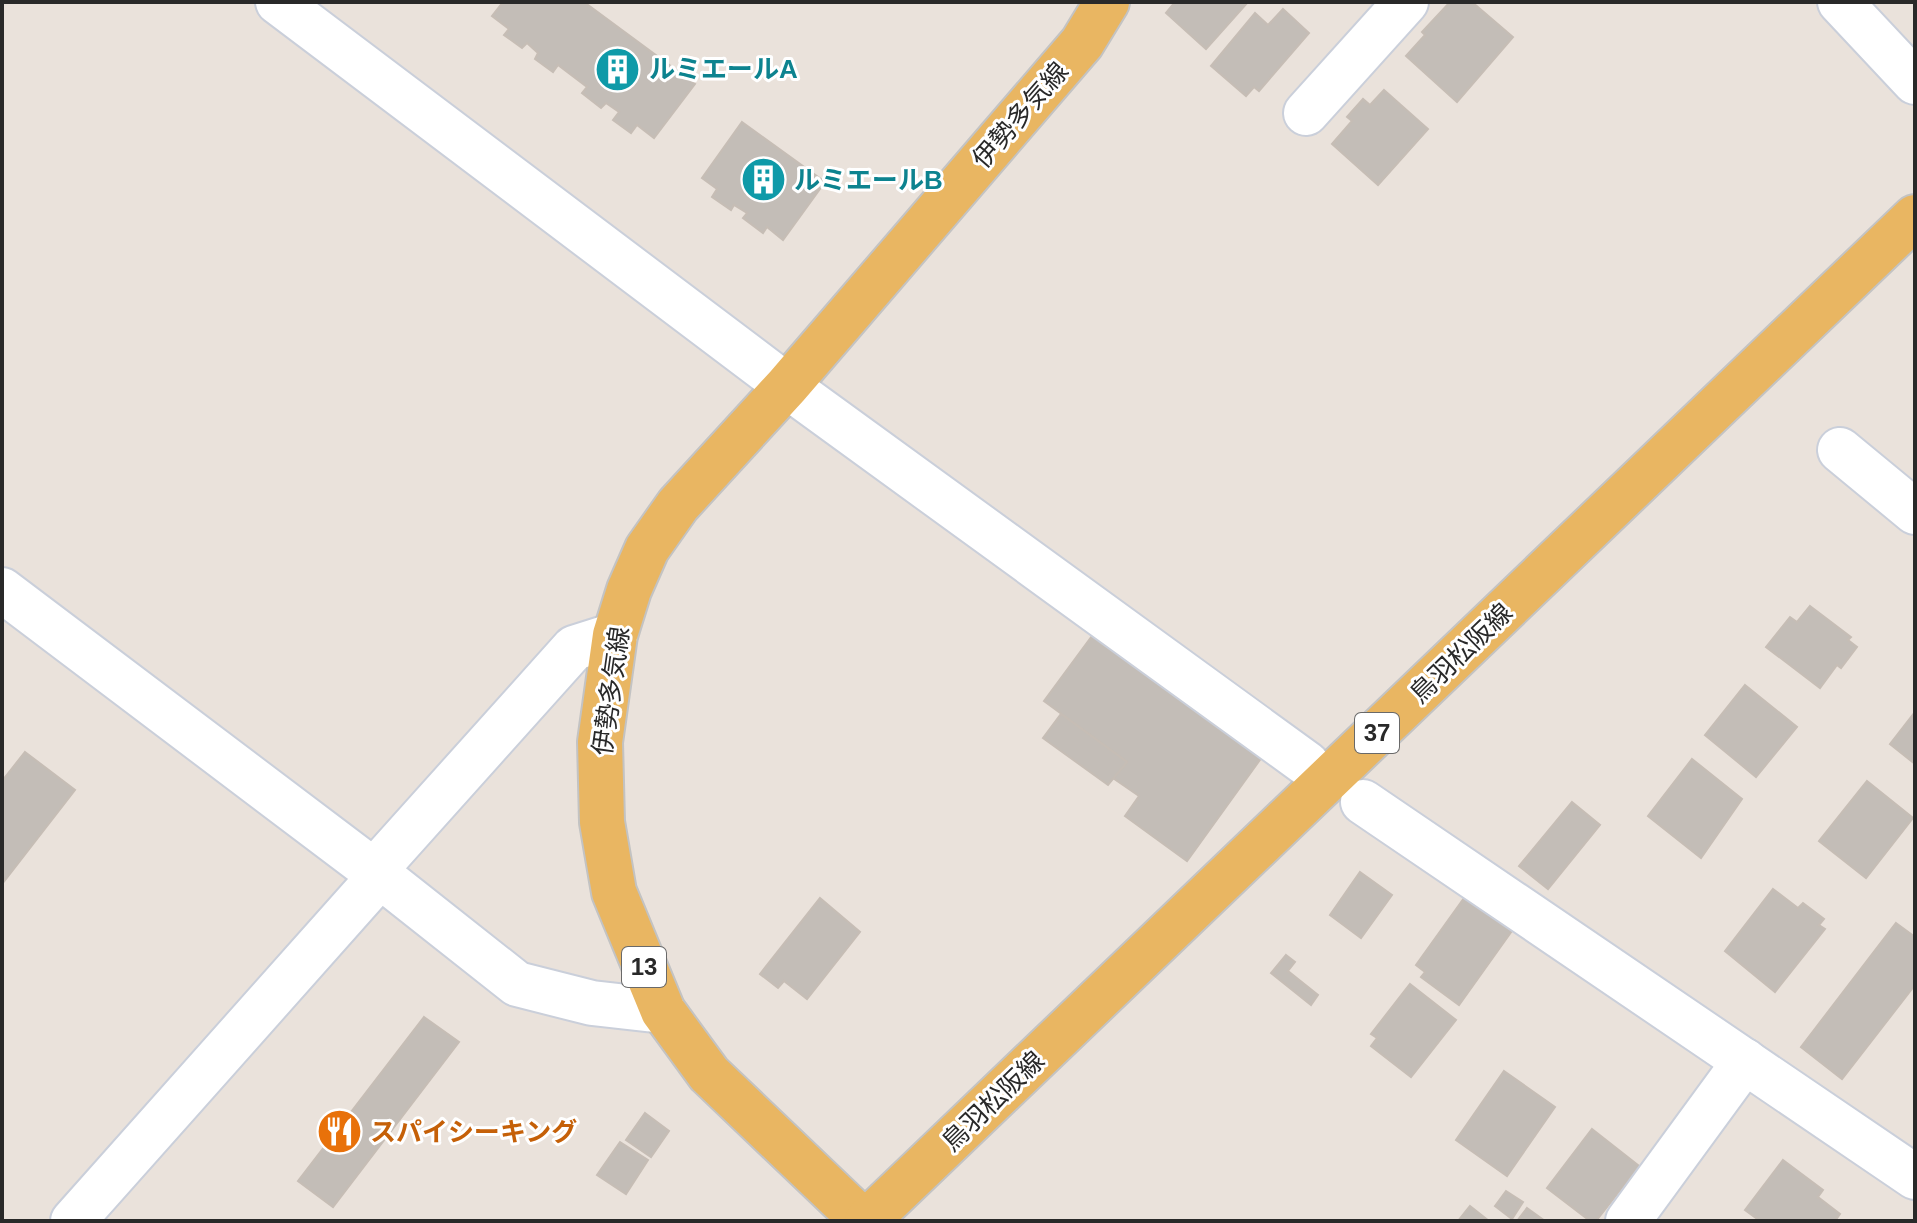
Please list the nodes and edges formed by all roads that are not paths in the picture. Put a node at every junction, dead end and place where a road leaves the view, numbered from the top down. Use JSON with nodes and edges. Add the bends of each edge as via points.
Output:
{"nodes":[{"id":1,"x":278,"y":2,"type":"edge"},
{"id":2,"x":1406,"y":2,"type":"edge"},
{"id":3,"x":1840,"y":2,"type":"edge"},
{"id":4,"x":1104,"y":3,"type":"edge"},
{"id":5,"x":1915,"y":82,"type":"edge"},
{"id":6,"x":1306,"y":113,"type":"dead end"},
{"id":7,"x":1901,"y":231,"type":"edge"},
{"id":8,"x":787,"y":386,"type":"junction"},
{"id":9,"x":1840,"y":450,"type":"dead end"},
{"id":10,"x":1915,"y":512,"type":"edge"},
{"id":11,"x":2,"y":590,"type":"edge"},
{"id":12,"x":615,"y":635,"type":"junction"},
{"id":13,"x":1307,"y":764,"type":"dead end"},
{"id":14,"x":1363,"y":802,"type":"dead end"},
{"id":15,"x":377,"y":874,"type":"junction"},
{"id":16,"x":663,"y":1011,"type":"junction"},
{"id":17,"x":1745,"y":1061,"type":"junction"},
{"id":18,"x":1915,"y":1177,"type":"edge"},
{"id":19,"x":73,"y":1221,"type":"edge"},
{"id":20,"x":865,"y":1221,"type":"edge"},
{"id":21,"x":1628,"y":1221,"type":"edge"}],
"edges":[{"from":1,"to":8,"type":"street"},
{"from":2,"to":6,"type":"street"},
{"from":3,"to":5,"type":"street"},
{"from":4,"to":8,"type":"main road","name":"伊勢多気線","number":"13","via":[[1082,43]]},
{"from":7,"to":20,"type":"main road","name":"鳥羽松阪線","number":"37"},
{"from":8,"to":12,"type":"main road","name":"伊勢多気線","number":"13","via":[[678,505],[647,549]]},
{"from":8,"to":13,"type":"street"},
{"from":9,"to":10,"type":"street"},
{"from":11,"to":15,"type":"street"},
{"from":12,"to":15,"type":"street","via":[[574,648]]},
{"from":12,"to":16,"type":"main road","name":"伊勢多気線","number":"13","via":[[600,742],[602,822],[614,892]]},
{"from":14,"to":17,"type":"street"},
{"from":15,"to":16,"type":"street","via":[[517,984],[592,1003]]},
{"from":15,"to":19,"type":"street"},
{"from":16,"to":20,"type":"main road","name":"伊勢多気線","number":"13","via":[[709,1074]]},
{"from":17,"to":18,"type":"street"},
{"from":17,"to":21,"type":"street"}]}
